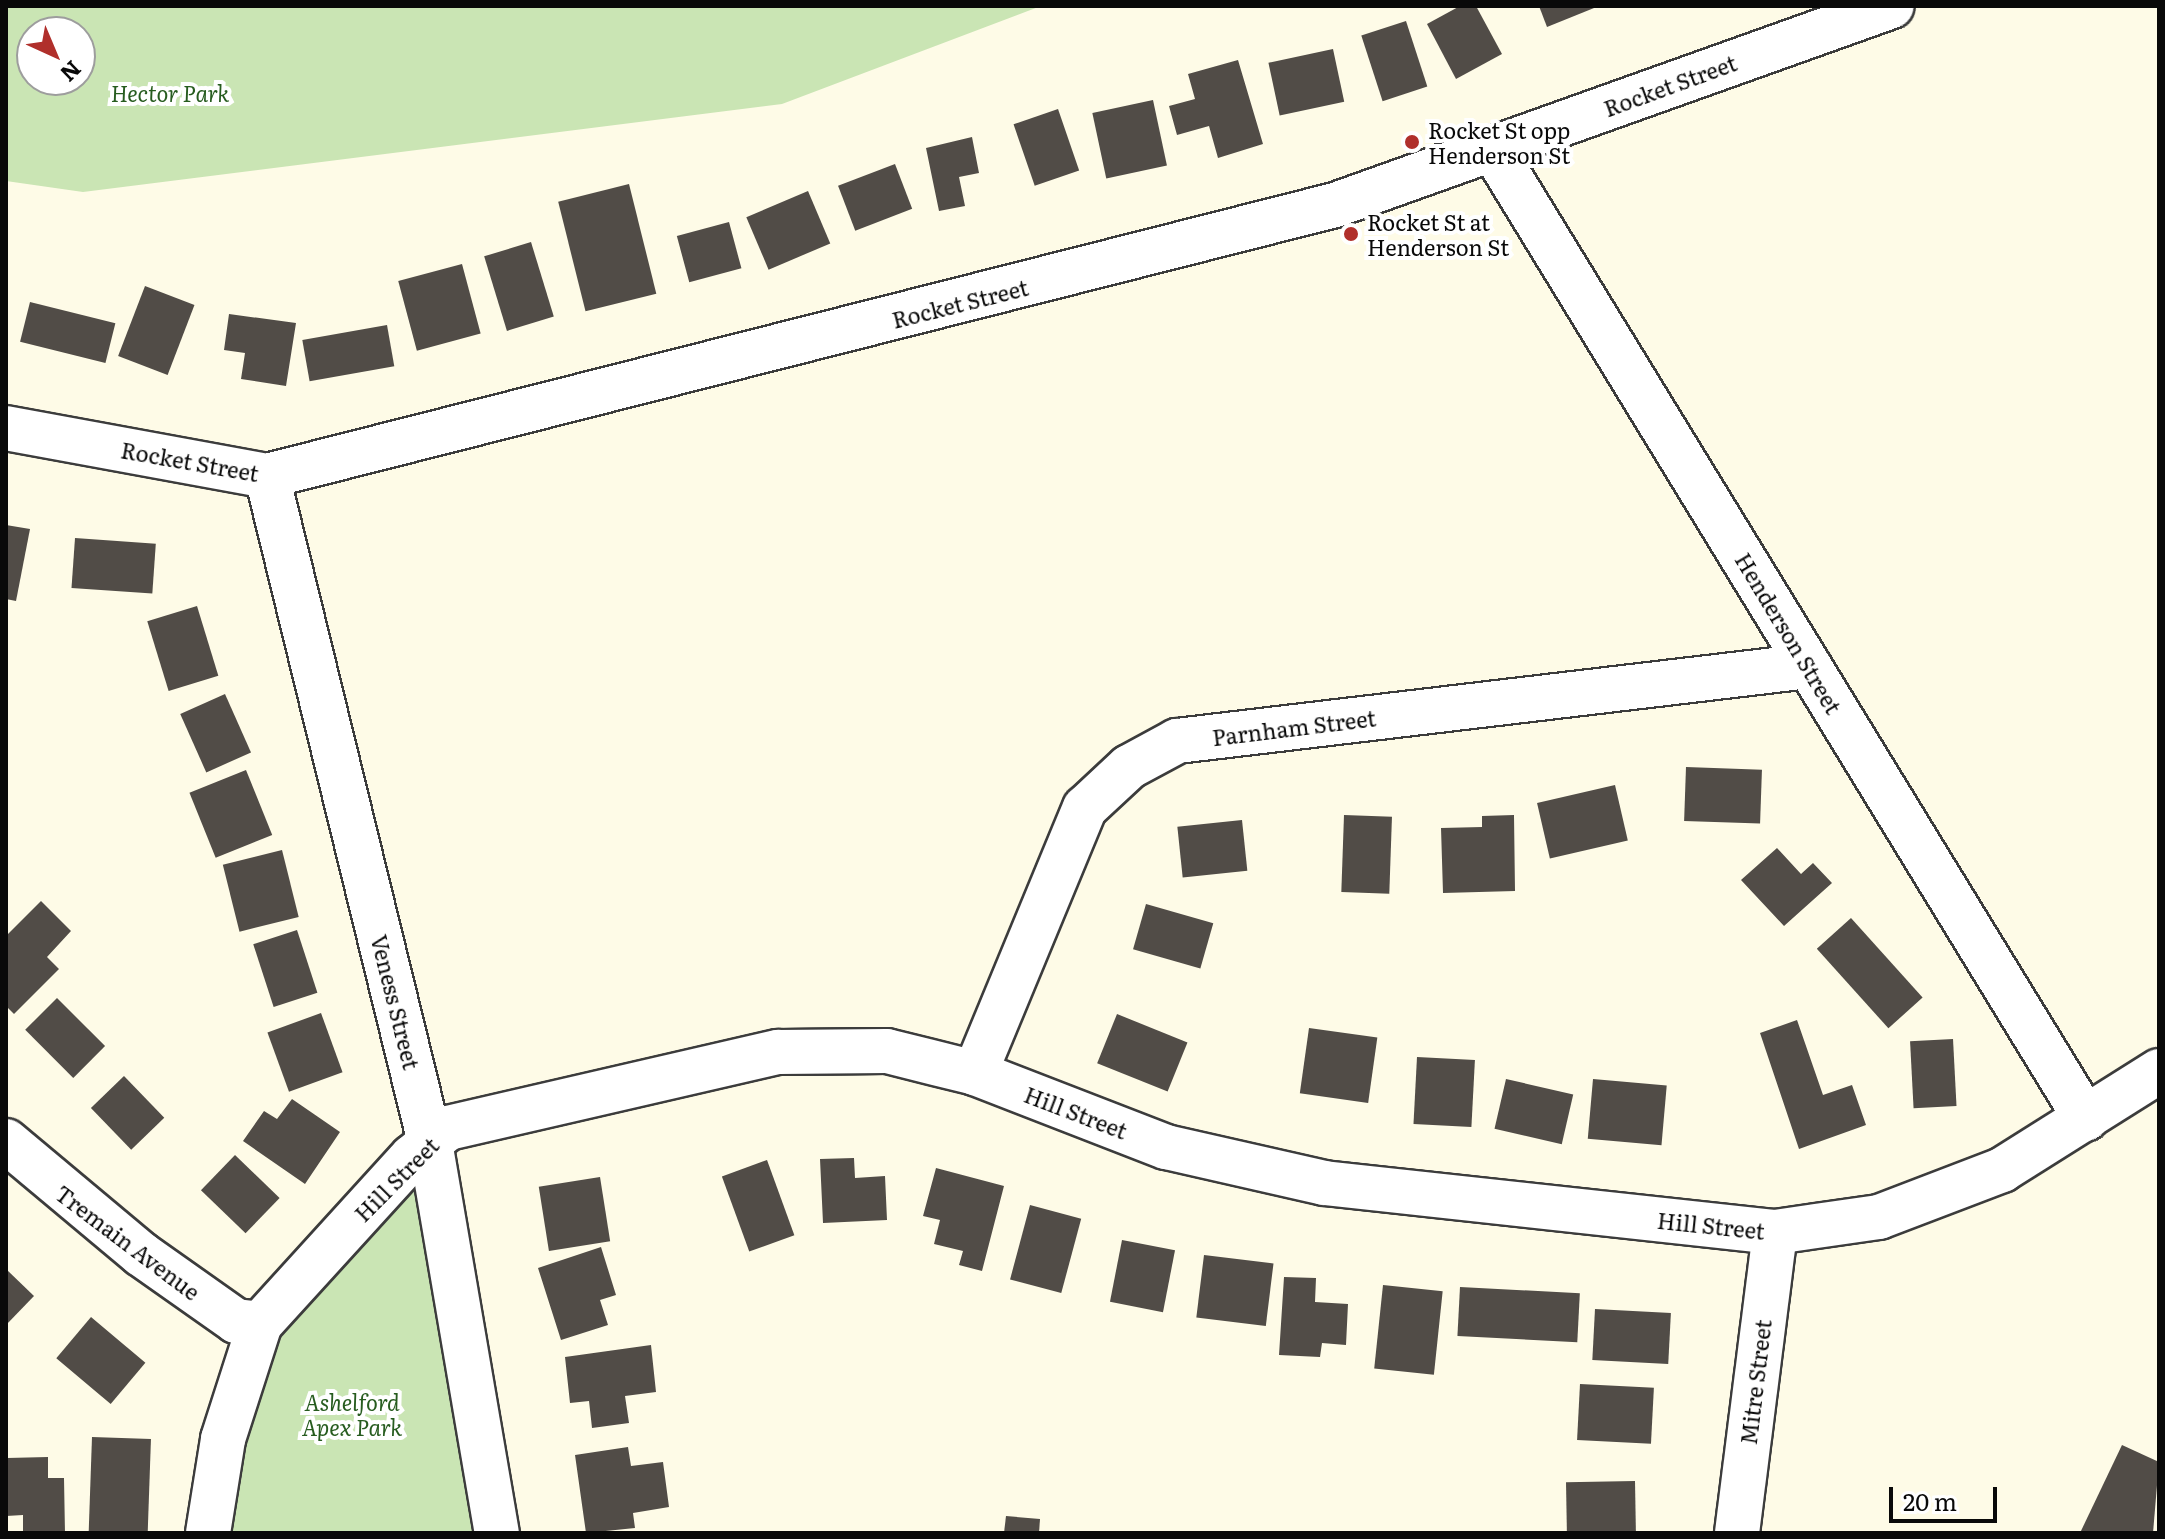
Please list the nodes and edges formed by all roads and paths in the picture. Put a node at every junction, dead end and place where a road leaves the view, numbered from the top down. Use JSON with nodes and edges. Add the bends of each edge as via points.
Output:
{"nodes":[{"id":1,"x":1892,"y":6,"type":"edge"},
{"id":2,"x":1492,"y":148,"type":"junction"},
{"id":3,"x":6,"y":428,"type":"edge"},
{"id":4,"x":267,"y":476,"type":"junction"},
{"id":5,"x":1809,"y":666,"type":"junction"},
{"id":6,"x":2159,"y":1071,"type":"edge"},
{"id":7,"x":975,"y":1073,"type":"junction"},
{"id":8,"x":2086,"y":1119,"type":"junction"},
{"id":9,"x":6,"y":1141,"type":"edge"},
{"id":10,"x":430,"y":1142,"type":"junction"},
{"id":11,"x":1775,"y":1232,"type":"junction"},
{"id":12,"x":260,"y":1324,"type":"junction"},
{"id":13,"x":208,"y":1533,"type":"edge"},
{"id":14,"x":497,"y":1533,"type":"edge"},
{"id":15,"x":1737,"y":1533,"type":"edge"}],
"edges":[{"from":1,"to":2,"type":"street","name":"Rocket Street"},
{"from":2,"to":4,"type":"street","name":"Rocket Street","via":[[1335,205]]},
{"from":2,"to":5,"type":"street","name":"Henderson Street"},
{"from":3,"to":4,"type":"street","name":"Rocket Street"},
{"from":4,"to":10,"type":"street","name":"Veness Street"},
{"from":5,"to":7,"type":"street","name":"Parnham Street","via":[[1177,741],[1129,767],[1085,808]]},
{"from":5,"to":8,"type":"street","name":"Henderson Street"},
{"from":6,"to":8,"type":"street","name":"Hill Street"},
{"from":7,"to":10,"type":"street","name":"Hill Street","via":[[887,1051],[778,1052],[448,1128]]},
{"from":7,"to":11,"type":"street","name":"Hill Street","via":[[1166,1147],[1324,1183]]},
{"from":8,"to":11,"type":"street","name":"Hill Street","via":[[2002,1170],[1879,1217]]},
{"from":9,"to":12,"type":"street","name":"Tremain Avenue","via":[[141,1254],[236,1321]]},
{"from":10,"to":12,"type":"street","name":"Hill Street"},
{"from":10,"to":14,"type":"street","name":"Veness Street"},
{"from":11,"to":15,"type":"street","name":"Mitre Street"},
{"from":12,"to":13,"type":"street","name":"Hill Street","via":[[223,1439]]}]}
